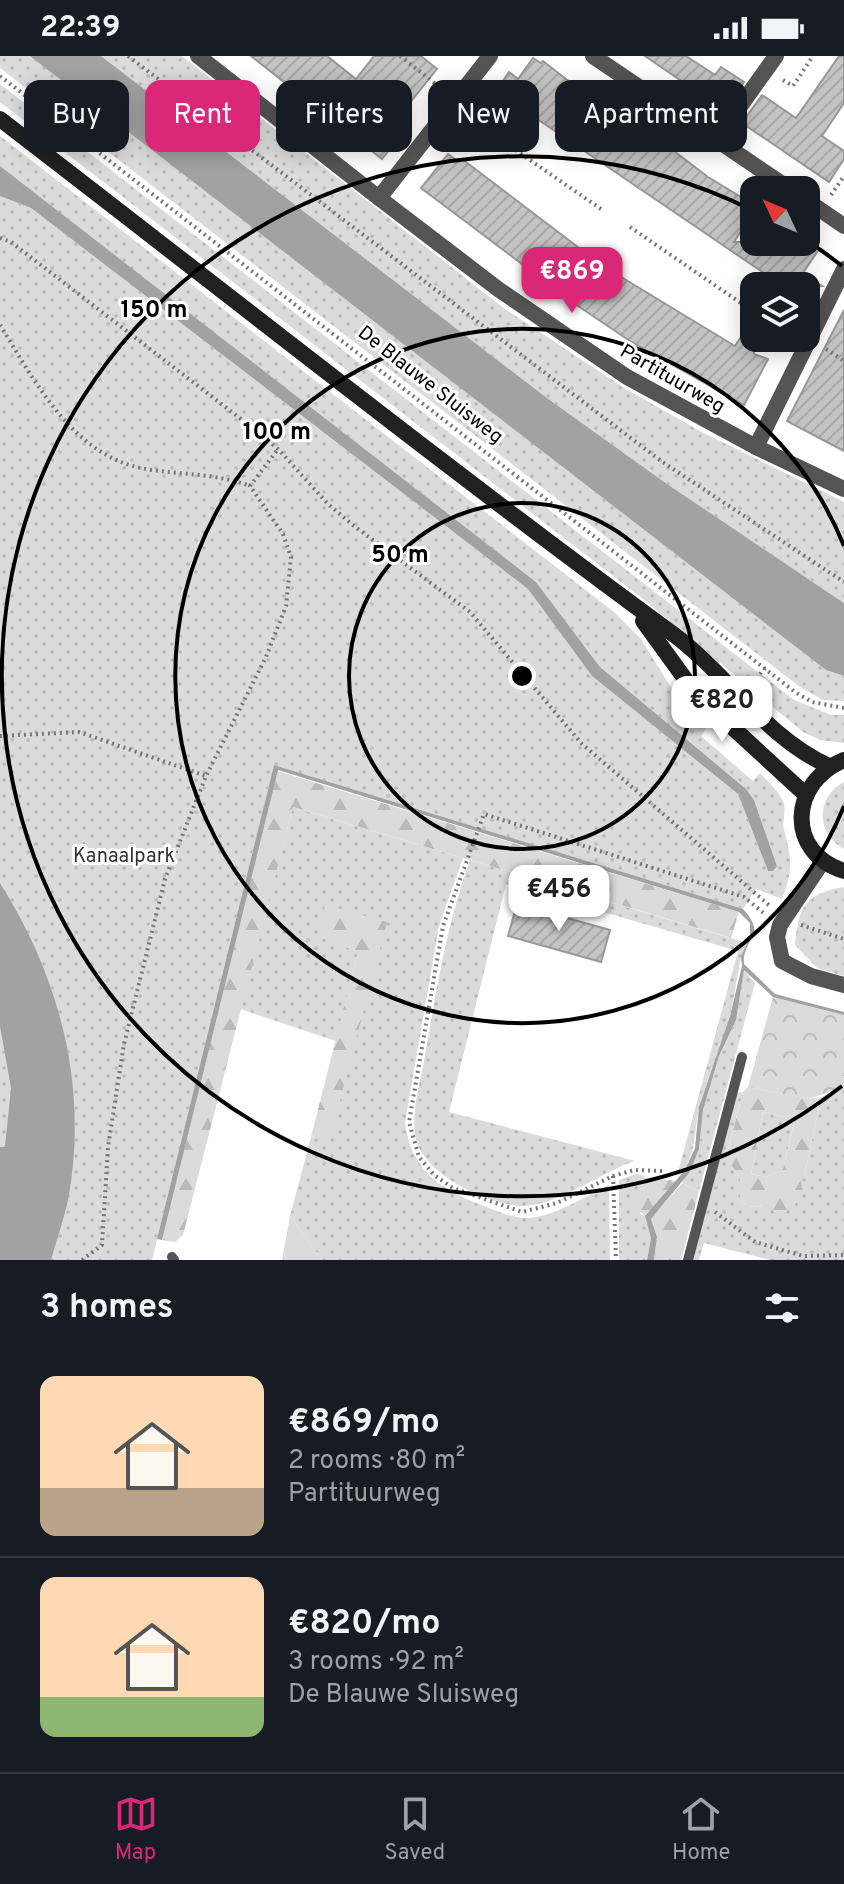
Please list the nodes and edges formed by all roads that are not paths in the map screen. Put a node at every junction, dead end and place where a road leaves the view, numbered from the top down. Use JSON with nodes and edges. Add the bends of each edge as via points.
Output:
{"nodes":[{"id":1,"x":198,"y":56,"type":"edge"},
{"id":2,"x":490,"y":56,"type":"edge"},
{"id":3,"x":593,"y":56,"type":"edge"},
{"id":4,"x":776,"y":56,"type":"edge"},
{"id":5,"x":628,"y":80,"type":"edge"},
{"id":6,"x":747,"y":97,"type":"edge"},
{"id":7,"x":0,"y":119,"type":"edge"},
{"id":8,"x":734,"y":152,"type":"edge"},
{"id":9,"x":770,"y":176,"type":"edge"},
{"id":10,"x":379,"y":198,"type":"junction"},
{"id":11,"x":820,"y":210,"type":"edge"},
{"id":12,"x":844,"y":226,"type":"edge"},
{"id":13,"x":844,"y":269,"type":"edge"},
{"id":14,"x":756,"y":447,"type":"junction"},
{"id":15,"x":844,"y":489,"type":"edge"},
{"id":16,"x":623,"y":599,"type":"junction"},
{"id":17,"x":836,"y":763,"type":"edge"},
{"id":18,"x":805,"y":794,"type":"junction"},
{"id":19,"x":823,"y":861,"type":"junction"},
{"id":20,"x":844,"y":871,"type":"edge"},
{"id":21,"x":844,"y":985,"type":"edge"},
{"id":22,"x":742,"y":1057,"type":"dead end"},
{"id":23,"x":688,"y":1260,"type":"edge"}],
"edges":[{"from":1,"to":10,"type":"street","name":"Partituurweg"},
{"from":2,"to":10,"type":"street"},
{"from":3,"to":5,"type":"street"},
{"from":4,"to":6,"type":"street"},
{"from":7,"to":16,"type":"main road"},
{"from":8,"to":9,"type":"street"},
{"from":10,"to":14,"type":"street","name":"Partituurweg","via":[[498,289],[627,377]]},
{"from":11,"to":12,"type":"street"},
{"from":13,"to":14,"type":"street"},
{"from":14,"to":15,"type":"street","name":"Partituurweg"},
{"from":16,"to":17,"type":"main road","via":[[677,637],[796,747]]},
{"from":16,"to":18,"type":"main road","via":[[696,694]]},
{"from":17,"to":18,"type":"main road","via":[[815,778]]},
{"from":18,"to":19,"type":"main road","via":[[803,830]]},
{"from":19,"to":20,"type":"main road"},
{"from":19,"to":21,"type":"street","via":[[782,921],[777,937],[782,961]]},
{"from":22,"to":23,"type":"lane"}]}
